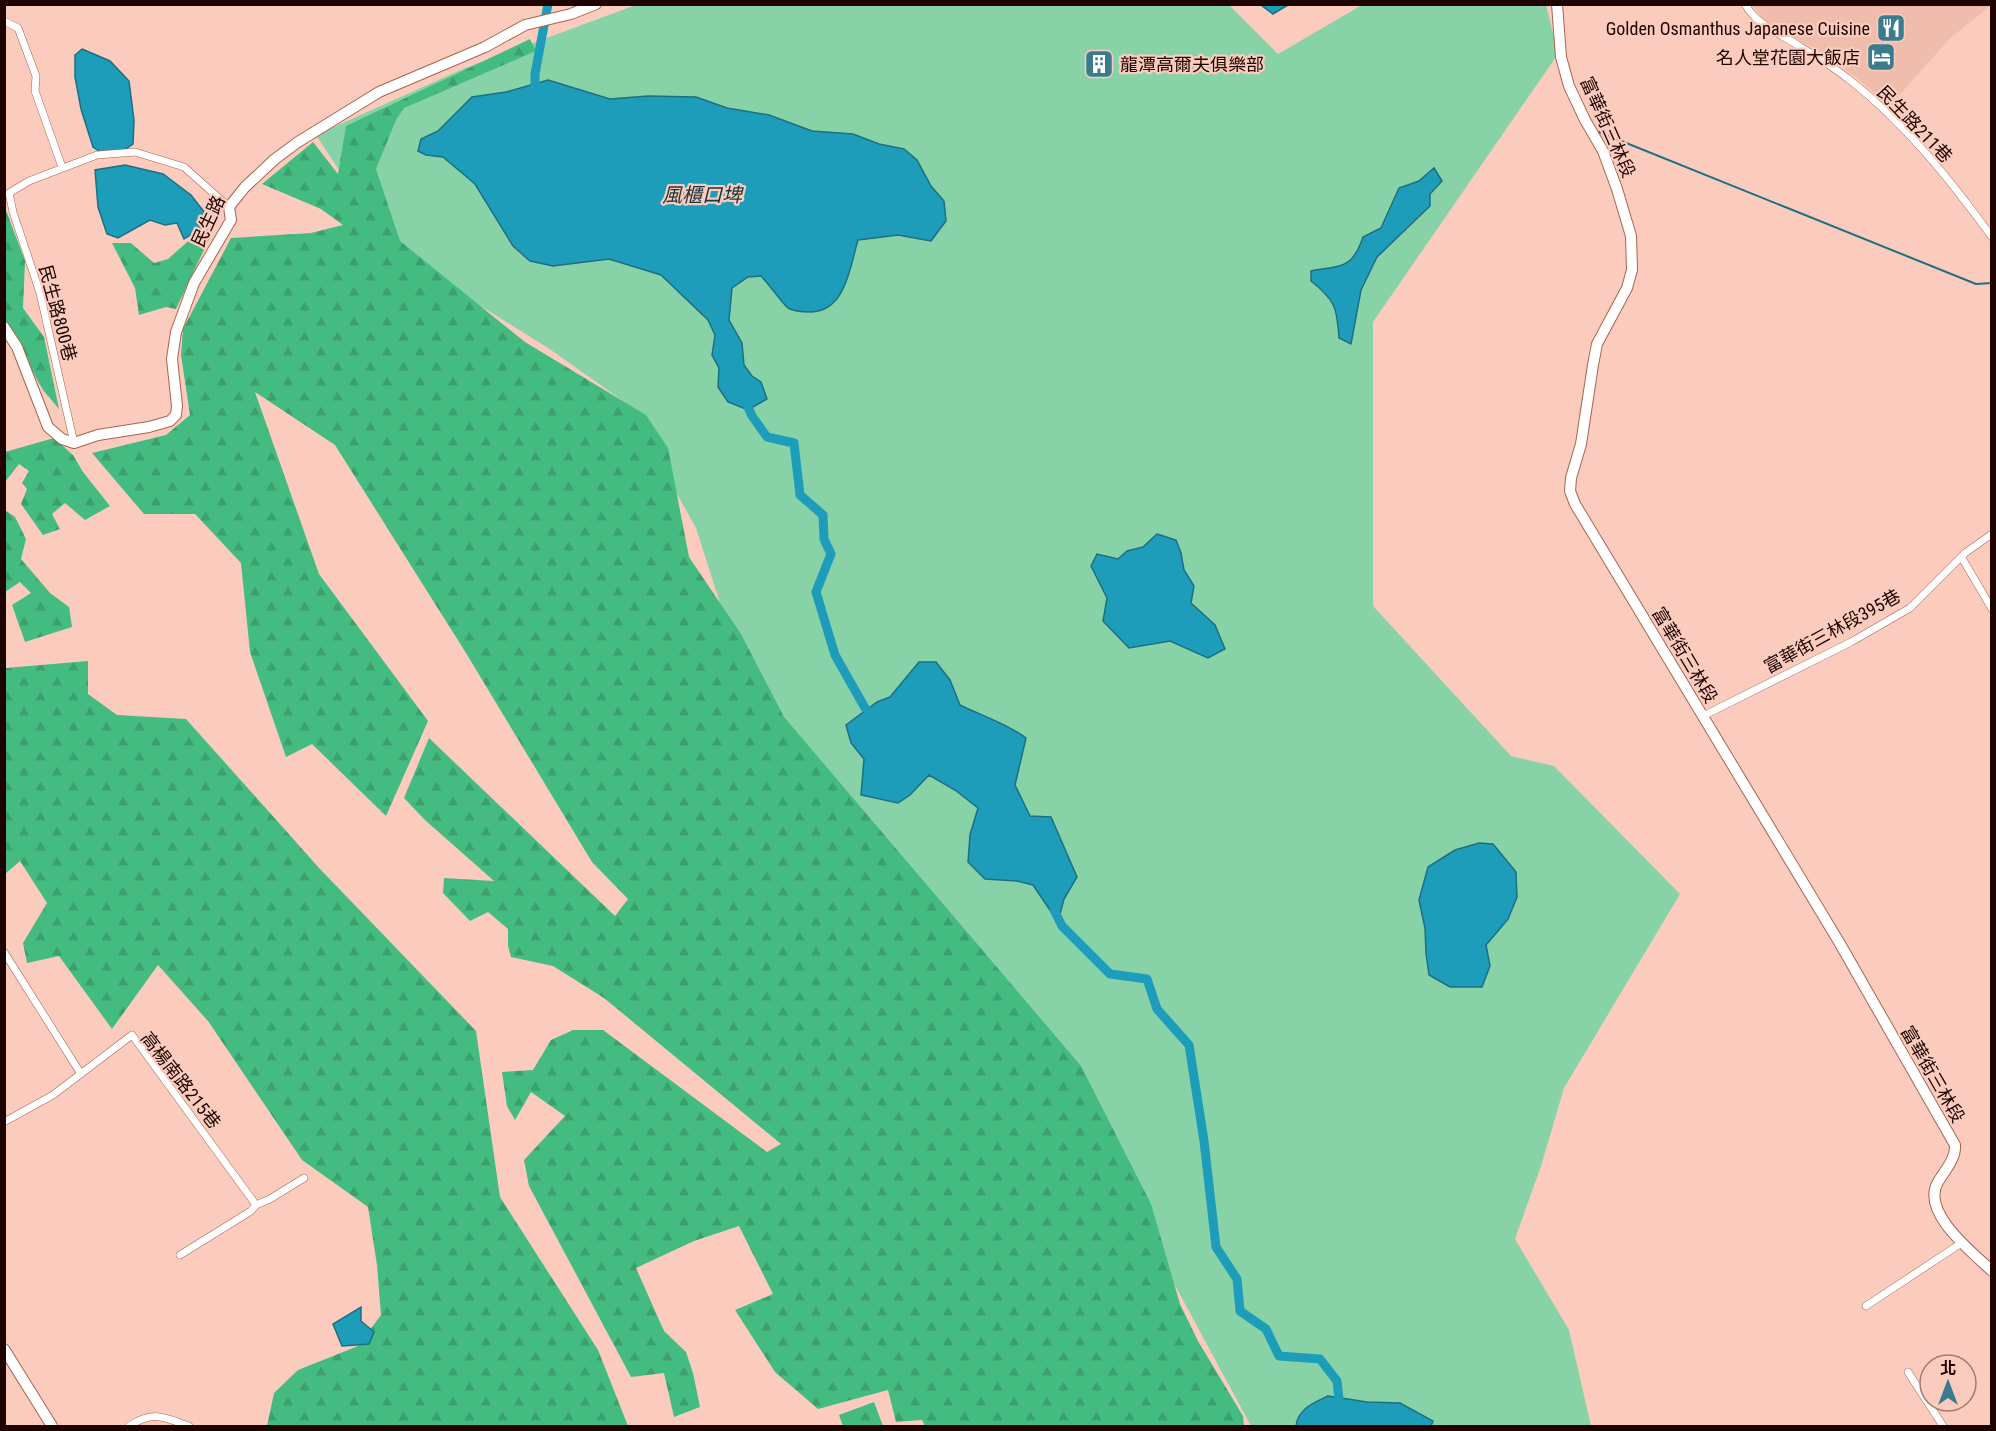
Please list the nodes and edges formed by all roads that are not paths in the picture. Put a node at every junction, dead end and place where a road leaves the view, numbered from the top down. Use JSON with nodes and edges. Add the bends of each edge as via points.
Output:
{"nodes":[{"id":1,"x":596,"y":4,"type":"edge"},
{"id":2,"x":1557,"y":4,"type":"edge"},
{"id":3,"x":1745,"y":4,"type":"edge"},
{"id":4,"x":4,"y":21,"type":"edge"},
{"id":5,"x":62,"y":167,"type":"junction"},
{"id":6,"x":229,"y":207,"type":"junction"},
{"id":7,"x":1992,"y":237,"type":"edge"},
{"id":8,"x":4,"y":327,"type":"edge"},
{"id":9,"x":74,"y":443,"type":"junction"},
{"id":10,"x":1992,"y":534,"type":"edge"},
{"id":11,"x":1962,"y":558,"type":"junction"},
{"id":12,"x":1992,"y":609,"type":"edge"},
{"id":13,"x":1703,"y":716,"type":"junction"},
{"id":14,"x":4,"y":952,"type":"edge"},
{"id":15,"x":81,"y":1074,"type":"junction"},
{"id":16,"x":4,"y":1122,"type":"edge"},
{"id":17,"x":304,"y":1178,"type":"dead end"},
{"id":18,"x":256,"y":1205,"type":"junction"},
{"id":19,"x":1960,"y":1244,"type":"junction"},
{"id":20,"x":180,"y":1255,"type":"dead end"},
{"id":21,"x":1992,"y":1271,"type":"edge"},
{"id":22,"x":1866,"y":1306,"type":"dead end"},
{"id":23,"x":4,"y":1349,"type":"edge"},
{"id":24,"x":1908,"y":1372,"type":"dead end"},
{"id":25,"x":52,"y":1426,"type":"edge"},
{"id":26,"x":129,"y":1426,"type":"edge"},
{"id":27,"x":189,"y":1426,"type":"edge"},
{"id":28,"x":1943,"y":1426,"type":"edge"}],
"edges":[{"from":1,"to":6,"type":"street","name":"民生路","via":[[525,25],[379,92],[275,159]]},
{"from":2,"to":13,"type":"street","name":"富華街三林段","via":[[1561,57],[1569,86],[1604,151],[1631,236],[1632,270],[1598,344],[1570,491]]},
{"from":3,"to":7,"type":"street","name":"民生路211巷","via":[[1764,26],[1852,81],[1900,126]]},
{"from":4,"to":5,"type":"street","via":[[18,28]]},
{"from":5,"to":6,"type":"street","via":[[97,155],[148,154],[184,167]]},
{"from":5,"to":9,"type":"street","name":"民生路800巷","via":[[9,193],[40,293]]},
{"from":6,"to":9,"type":"street","name":"民生路","via":[[231,220],[194,283],[176,332],[172,359],[176,415],[161,424]]},
{"from":8,"to":9,"type":"street","via":[[17,347],[48,427]]},
{"from":10,"to":11,"type":"street","name":"富華街三林段395巷"},
{"from":11,"to":12,"type":"street"},
{"from":11,"to":13,"type":"street","name":"富華街三林段395巷","via":[[1910,608]]},
{"from":13,"to":19,"type":"street","name":"富華街三林段","via":[[1955,1145],[1934,1198]]},
{"from":14,"to":15,"type":"street"},
{"from":15,"to":16,"type":"street","name":"高楊南路215巷","via":[[53,1095]]},
{"from":15,"to":18,"type":"street","name":"高楊南路215巷","via":[[132,1035]]},
{"from":17,"to":18,"type":"street"},
{"from":18,"to":20,"type":"street"},
{"from":19,"to":21,"type":"street","name":"富華街三林段"},
{"from":19,"to":22,"type":"street"},
{"from":23,"to":25,"type":"street"},
{"from":24,"to":28,"type":"street"},
{"from":26,"to":27,"type":"street","via":[[141,1418],[158,1415]]}]}
